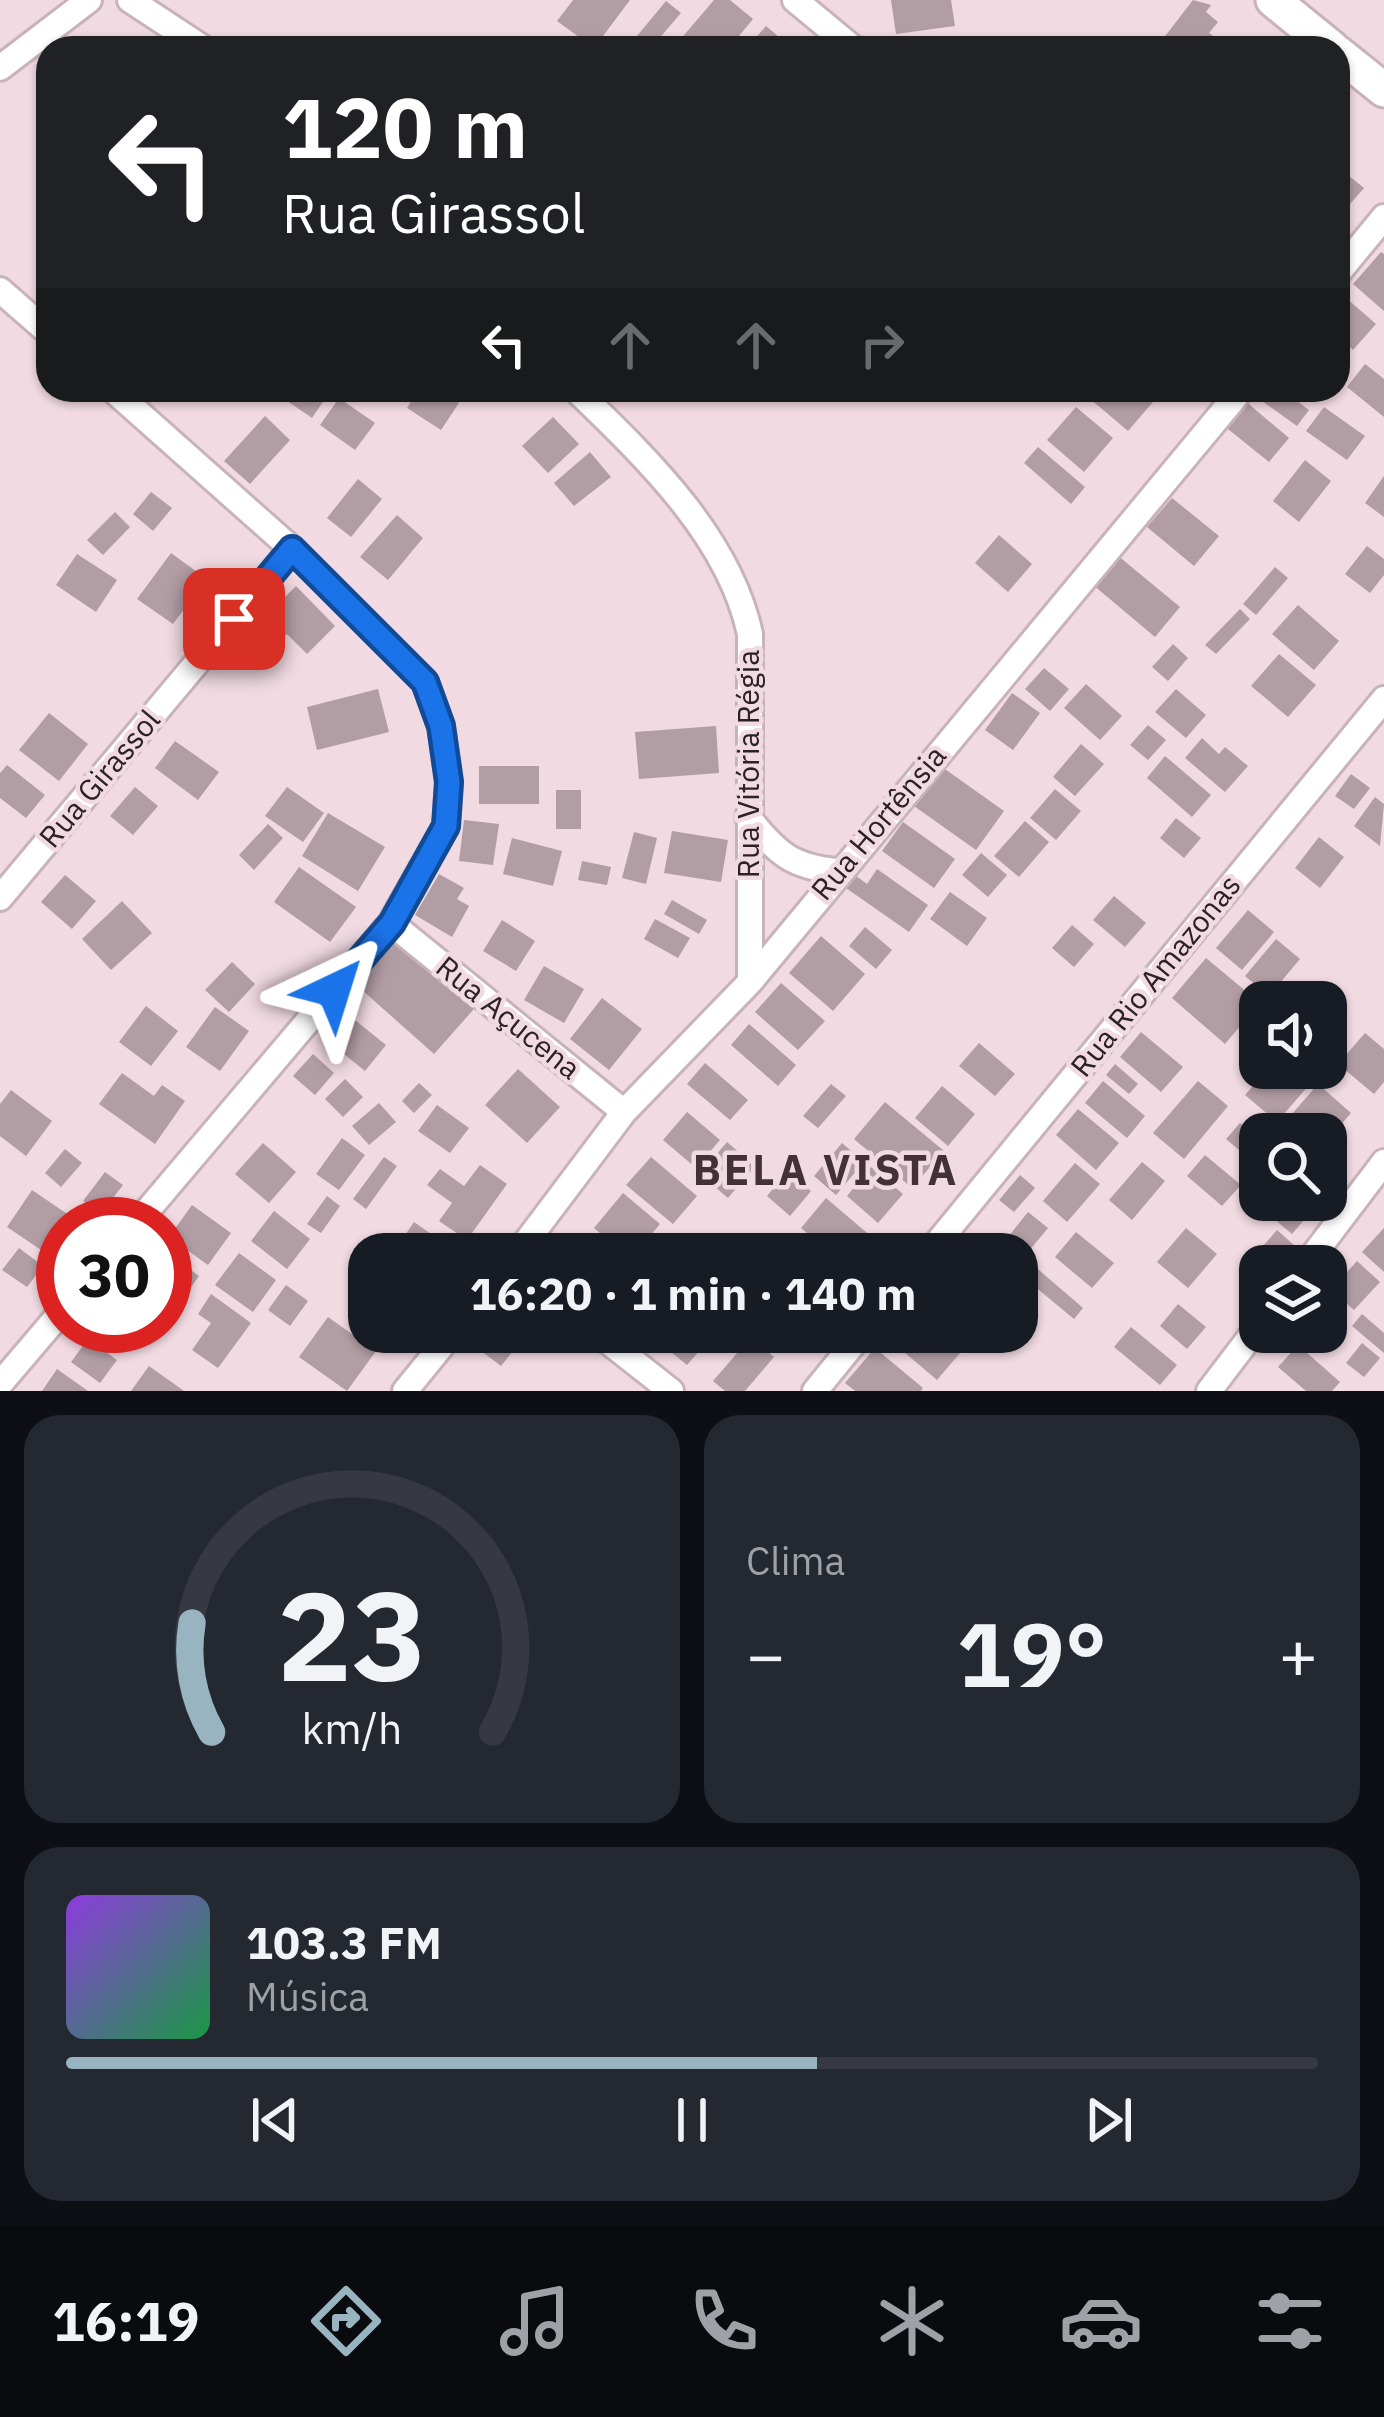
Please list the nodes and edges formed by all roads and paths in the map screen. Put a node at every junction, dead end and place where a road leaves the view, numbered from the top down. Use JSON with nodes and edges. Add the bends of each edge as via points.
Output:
{"nodes":[{"id":1,"x":89,"y":0,"type":"edge"},
{"id":2,"x":130,"y":0,"type":"edge"},
{"id":3,"x":795,"y":0,"type":"edge"},
{"id":4,"x":1287,"y":4,"type":"edge"},
{"id":5,"x":42,"y":36,"type":"edge"},
{"id":6,"x":185,"y":36,"type":"edge"},
{"id":7,"x":838,"y":36,"type":"edge"},
{"id":8,"x":1320,"y":36,"type":"edge"},
{"id":9,"x":36,"y":40,"type":"edge"},
{"id":10,"x":1350,"y":63,"type":"edge"},
{"id":11,"x":0,"y":68,"type":"edge"},
{"id":12,"x":1384,"y":90,"type":"edge"},
{"id":13,"x":1384,"y":218,"type":"edge"},
{"id":14,"x":1350,"y":259,"type":"edge"},
{"id":15,"x":0,"y":290,"type":"edge"},
{"id":16,"x":36,"y":322,"type":"edge"},
{"id":17,"x":127,"y":402,"type":"edge"},
{"id":18,"x":587,"y":402,"type":"edge"},
{"id":19,"x":1231,"y":402,"type":"edge"},
{"id":20,"x":292,"y":549,"type":"junction"},
{"id":21,"x":1384,"y":699,"type":"edge"},
{"id":22,"x":748,"y":818,"type":"junction"},
{"id":23,"x":839,"y":871,"type":"junction"},
{"id":24,"x":0,"y":898,"type":"edge"},
{"id":25,"x":392,"y":923,"type":"junction"},
{"id":26,"x":750,"y":982,"type":"junction"},
{"id":27,"x":624,"y":1112,"type":"junction"},
{"id":28,"x":1384,"y":1162,"type":"edge"},
{"id":29,"x":159,"y":1197,"type":"edge"},
{"id":30,"x":533,"y":1233,"type":"edge"},
{"id":31,"x":945,"y":1233,"type":"edge"},
{"id":32,"x":1321,"y":1245,"type":"edge"},
{"id":33,"x":36,"y":1342,"type":"edge"},
{"id":34,"x":1239,"y":1352,"type":"edge"},
{"id":35,"x":436,"y":1353,"type":"edge"},
{"id":36,"x":623,"y":1353,"type":"edge"},
{"id":37,"x":846,"y":1353,"type":"edge"},
{"id":38,"x":0,"y":1384,"type":"edge"},
{"id":39,"x":405,"y":1391,"type":"edge"},
{"id":40,"x":671,"y":1391,"type":"edge"},
{"id":41,"x":815,"y":1391,"type":"edge"},
{"id":42,"x":1209,"y":1391,"type":"edge"}],
"edges":[{"from":1,"to":5,"type":"street"},
{"from":2,"to":6,"type":"street"},
{"from":3,"to":7,"type":"street"},
{"from":4,"to":8,"type":"street"},
{"from":9,"to":11,"type":"street"},
{"from":10,"to":12,"type":"street"},
{"from":13,"to":14,"type":"street"},
{"from":15,"to":16,"type":"street"},
{"from":17,"to":20,"type":"street"},
{"from":18,"to":22,"type":"street","name":"Rua Vitória Régia","via":[[657,469],[745,609]]},
{"from":19,"to":23,"type":"street","name":"Rua Hortênsia"},
{"from":20,"to":24,"type":"street","name":"Rua Girassol"},
{"from":20,"to":25,"type":"street","via":[[425,682],[441,726],[446,826]]},
{"from":21,"to":31,"type":"street","name":"Rua Rio Amazonas"},
{"from":22,"to":23,"type":"street","via":[[778,856]]},
{"from":22,"to":26,"type":"street","name":"Rua Vitória Régia"},
{"from":23,"to":26,"type":"street","name":"Rua Hortênsia"},
{"from":25,"to":27,"type":"street","name":"Rua Açucena"},
{"from":25,"to":29,"type":"street"},
{"from":26,"to":27,"type":"street","name":"Rua Hortênsia"},
{"from":27,"to":30,"type":"street","name":"Rua Hortênsia"},
{"from":28,"to":32,"type":"street"},
{"from":33,"to":38,"type":"street"},
{"from":34,"to":42,"type":"street"},
{"from":35,"to":39,"type":"street"},
{"from":36,"to":40,"type":"street"},
{"from":37,"to":41,"type":"street"}]}
